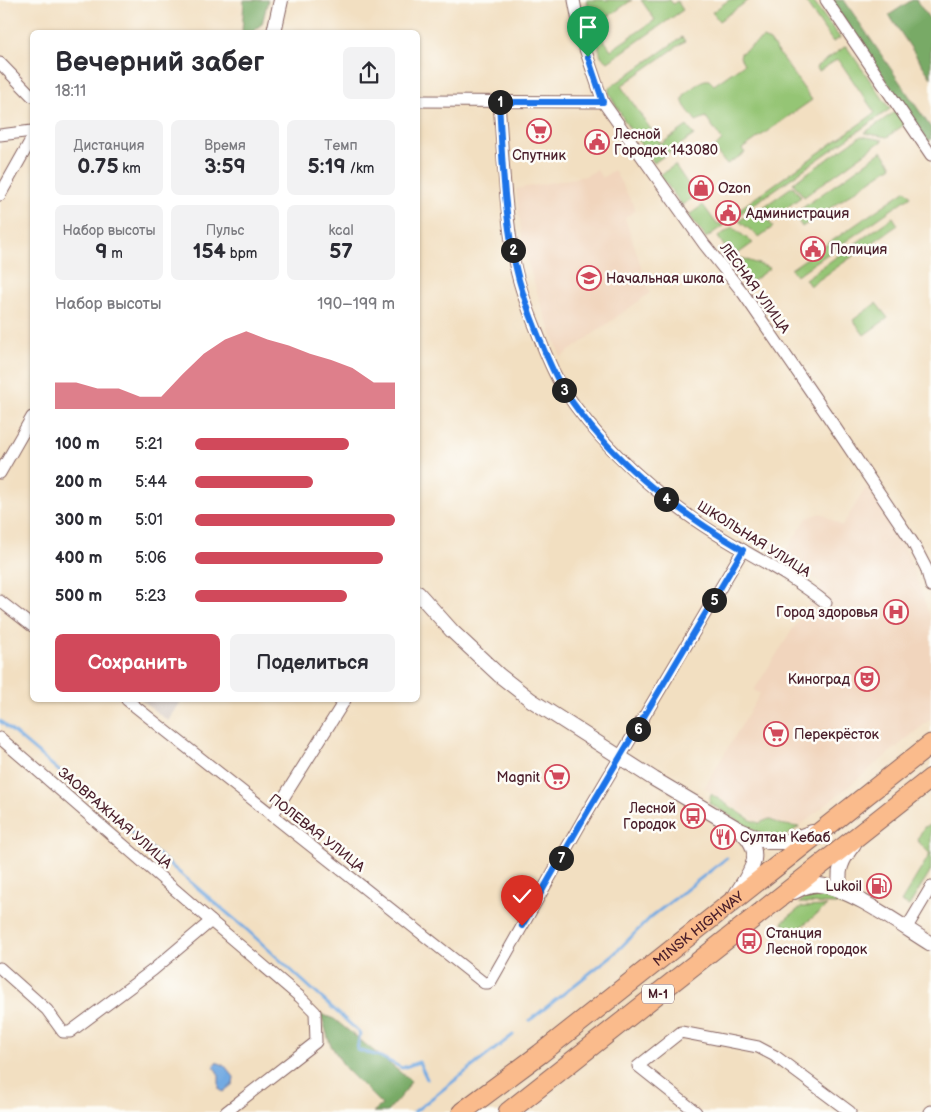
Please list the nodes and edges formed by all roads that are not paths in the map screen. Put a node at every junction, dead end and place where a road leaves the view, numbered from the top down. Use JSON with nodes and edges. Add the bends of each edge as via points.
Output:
{"nodes":[{"id":1,"x":281,"y":0,"type":"edge"},
{"id":2,"x":574,"y":0,"type":"edge"},
{"id":3,"x":826,"y":0,"type":"edge"},
{"id":4,"x":274,"y":30,"type":"edge"},
{"id":5,"x":0,"y":63,"type":"edge"},
{"id":6,"x":30,"y":94,"type":"edge"},
{"id":7,"x":420,"y":101,"type":"edge"},
{"id":8,"x":499,"y":102,"type":"junction"},
{"id":9,"x":603,"y":102,"type":"junction"},
{"id":10,"x":30,"y":131,"type":"edge"},
{"id":11,"x":0,"y":135,"type":"edge"},
{"id":12,"x":30,"y":142,"type":"edge"},
{"id":13,"x":931,"y":155,"type":"edge"},
{"id":14,"x":0,"y":196,"type":"edge"},
{"id":15,"x":30,"y":421,"type":"edge"},
{"id":16,"x":0,"y":473,"type":"edge"},
{"id":17,"x":743,"y":550,"type":"junction"},
{"id":18,"x":931,"y":586,"type":"edge"},
{"id":19,"x":420,"y":595,"type":"edge"},
{"id":20,"x":0,"y":601,"type":"edge"},
{"id":21,"x":826,"y":603,"type":"dead end"},
{"id":22,"x":30,"y":624,"type":"edge"},
{"id":23,"x":130,"y":702,"type":"edge"},
{"id":24,"x":344,"y":702,"type":"edge"},
{"id":25,"x":0,"y":738,"type":"edge"},
{"id":26,"x":931,"y":744,"type":"edge"},
{"id":27,"x":619,"y":758,"type":"junction"},
{"id":28,"x":931,"y":778,"type":"edge"},
{"id":29,"x":272,"y":816,"type":"junction"},
{"id":30,"x":831,"y":824,"type":"junction"},
{"id":31,"x":867,"y":828,"type":"junction"},
{"id":32,"x":740,"y":830,"type":"junction"},
{"id":33,"x":931,"y":887,"type":"edge"},
{"id":34,"x":842,"y":891,"type":"junction"},
{"id":35,"x":729,"y":904,"type":"junction"},
{"id":36,"x":760,"y":913,"type":"junction"},
{"id":37,"x":211,"y":921,"type":"junction"},
{"id":38,"x":906,"y":929,"type":"junction"},
{"id":39,"x":931,"y":944,"type":"edge"},
{"id":40,"x":0,"y":968,"type":"edge"},
{"id":41,"x":522,"y":1106,"type":"edge"},
{"id":42,"x":226,"y":1112,"type":"edge"},
{"id":43,"x":462,"y":1112,"type":"edge"},
{"id":44,"x":508,"y":1112,"type":"edge"},
{"id":45,"x":696,"y":1112,"type":"edge"},
{"id":46,"x":850,"y":1112,"type":"edge"}],
"edges":[{"from":1,"to":4,"type":"street"},
{"from":2,"to":9,"type":"street","name":"ЛЕСНАЯ УЛИЦА","via":[[581,37]]},
{"from":3,"to":13,"type":"street"},
{"from":5,"to":6,"type":"street"},
{"from":7,"to":8,"type":"street"},
{"from":8,"to":9,"type":"street"},
{"from":8,"to":17,"type":"street","name":"ШКОЛЬНАЯ УЛИЦА","via":[[506,201],[516,269],[552,368],[596,433],[633,471],[690,517]]},
{"from":9,"to":18,"type":"street","name":"ЛЕСНАЯ УЛИЦА","via":[[743,293],[829,418],[913,543]]},
{"from":10,"to":11,"type":"street"},
{"from":12,"to":14,"type":"street"},
{"from":15,"to":16,"type":"street"},
{"from":17,"to":21,"type":"street","name":"ШКОЛЬНАЯ УЛИЦА"},
{"from":17,"to":27,"type":"street"},
{"from":19,"to":27,"type":"street","via":[[499,675],[530,700]]},
{"from":20,"to":22,"type":"street"},
{"from":23,"to":29,"type":"street","name":"ПОЛЕВАЯ УЛИЦА"},
{"from":24,"to":29,"type":"street"},
{"from":25,"to":37,"type":"street","name":"ЗАОВРАЖНАЯ УЛИЦА"},
{"from":26,"to":30,"type":"highway","name":"MINSK HIGHWAY","number":"М-1"},
{"from":27,"to":29,"type":"street","name":"ПОЛЕВАЯ УЛИЦА","via":[[488,983]]},
{"from":27,"to":32,"type":"street"},
{"from":28,"to":31,"type":"highway","name":"MINSK HIGHWAY","number":"М-1"},
{"from":30,"to":32,"type":"street","via":[[785,842],[768,842]]},
{"from":30,"to":35,"type":"highway","name":"MINSK HIGHWAY","number":"М-1"},
{"from":31,"to":34,"type":"street","via":[[842,862],[838,875]]},
{"from":31,"to":36,"type":"highway","name":"MINSK HIGHWAY","number":"М-1"},
{"from":32,"to":35,"type":"street","via":[[754,848],[756,860]]},
{"from":33,"to":38,"type":"street"},
{"from":34,"to":36,"type":"street","via":[[818,884],[804,887]]},
{"from":34,"to":38,"type":"street"},
{"from":35,"to":43,"type":"highway","name":"MINSK HIGHWAY","number":"М-1"},
{"from":36,"to":41,"type":"highway","name":"MINSK HIGHWAY","number":"М-1"},
{"from":37,"to":40,"type":"street","via":[[153,970],[70,1032],[63,1032],[47,1010]]},
{"from":37,"to":42,"type":"street","name":"ЗАОВРАЖНАЯ УЛИЦА","via":[[315,1012],[316,1042]]},
{"from":38,"to":39,"type":"street"},
{"from":41,"to":44,"type":"highway","name":"MINSK HIGHWAY","number":"М-1"},
{"from":45,"to":46,"type":"street","via":[[638,1066],[681,1032],[758,1047]]}]}
